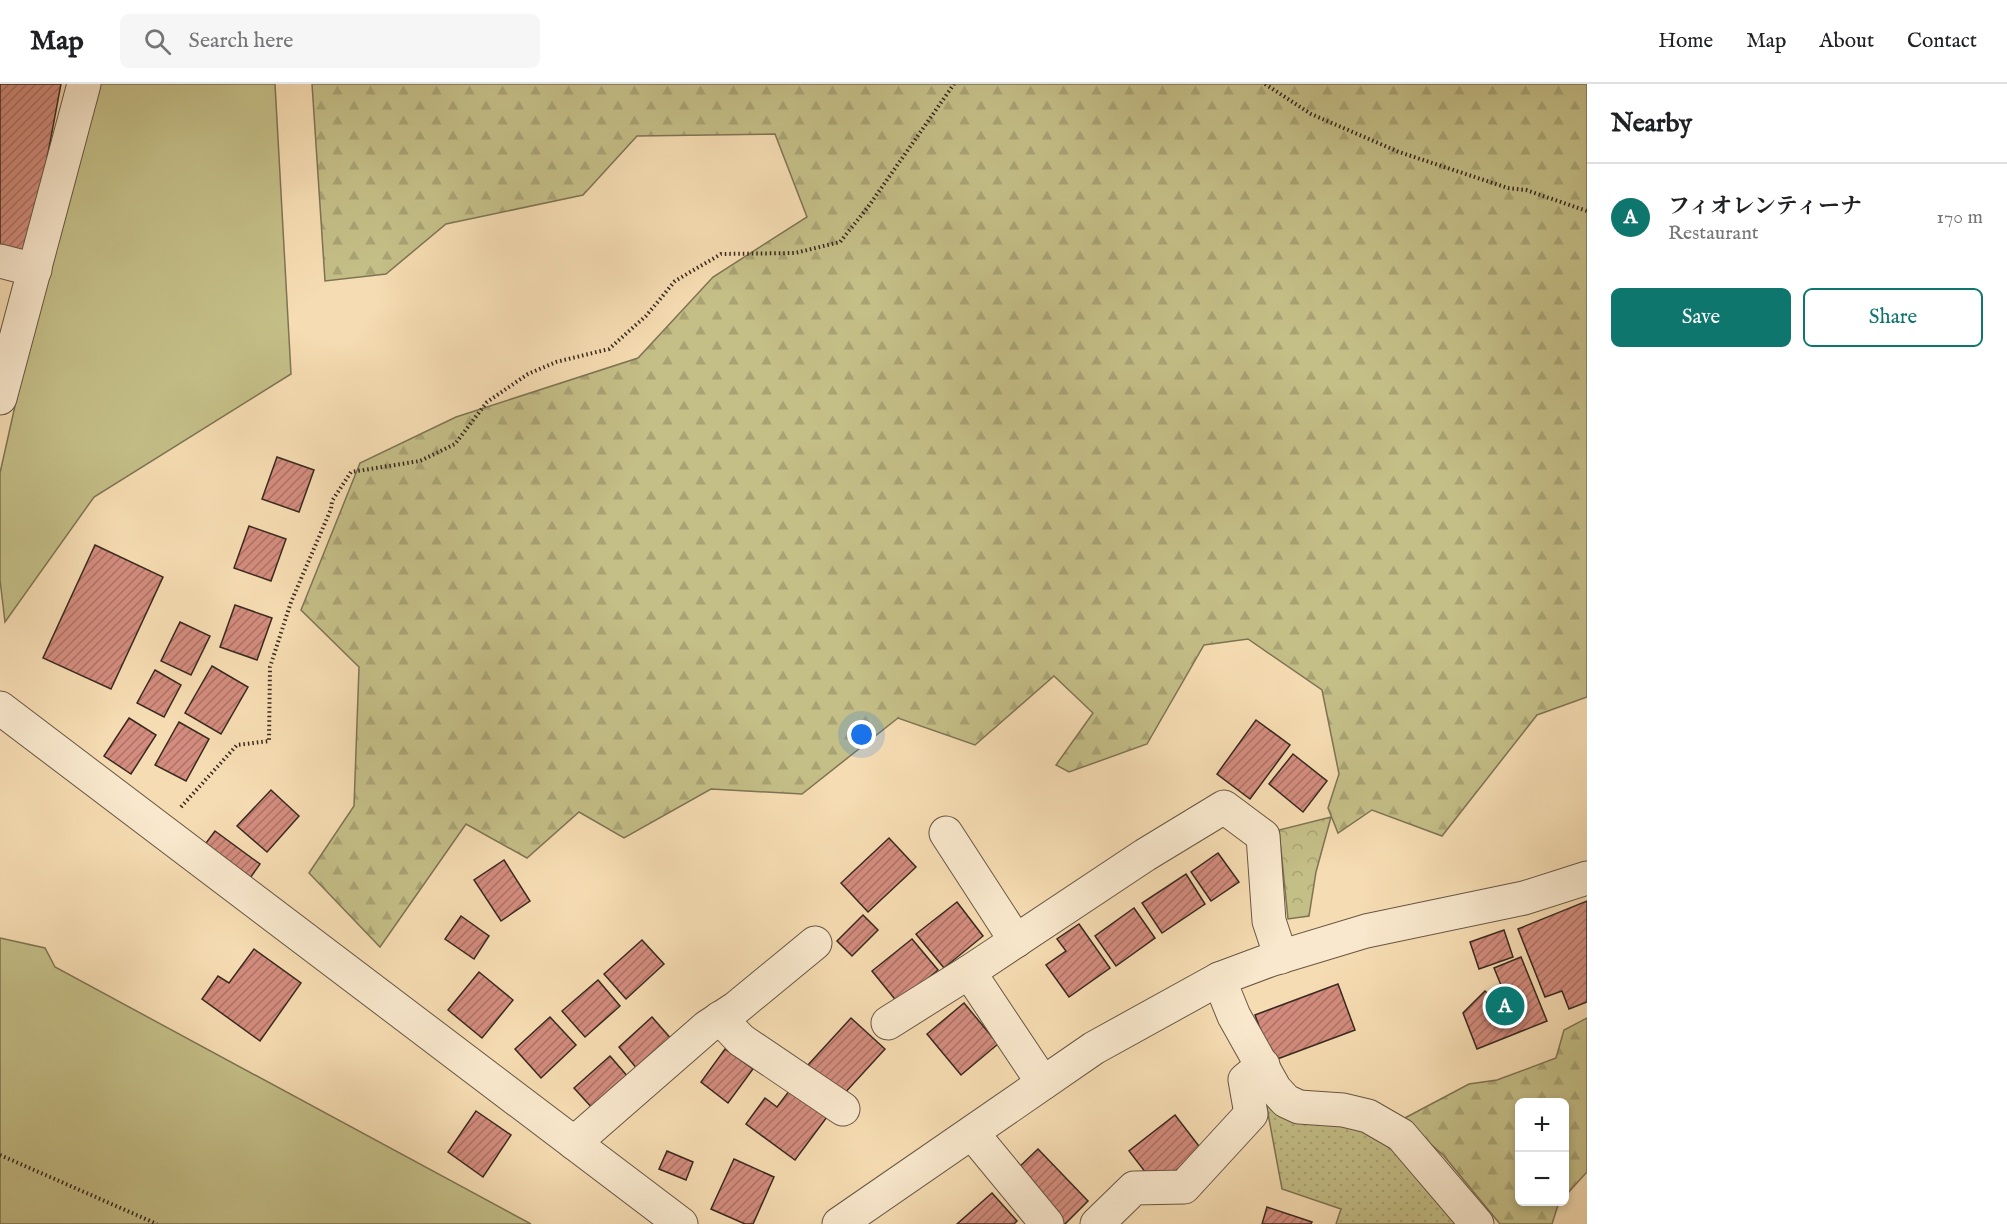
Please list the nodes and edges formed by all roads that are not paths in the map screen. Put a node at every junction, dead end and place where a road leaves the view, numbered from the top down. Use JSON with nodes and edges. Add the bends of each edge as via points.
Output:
{"nodes":[{"id":1,"x":84,"y":84,"type":"edge"},
{"id":2,"x":0,"y":261,"type":"edge"},
{"id":3,"x":35,"y":270,"type":"junction"},
{"id":4,"x":0,"y":398,"type":"edge"},
{"id":5,"x":0,"y":708,"type":"edge"},
{"id":6,"x":946,"y":833,"type":"dead end"},
{"id":7,"x":1587,"y":878,"type":"edge"},
{"id":8,"x":1016,"y":941,"type":"junction"},
{"id":9,"x":815,"y":943,"type":"dead end"},
{"id":10,"x":1281,"y":957,"type":"junction"},
{"id":11,"x":969,"y":972,"type":"junction"},
{"id":12,"x":1219,"y":979,"type":"junction"},
{"id":13,"x":720,"y":1018,"type":"junction"},
{"id":14,"x":888,"y":1023,"type":"dead end"},
{"id":15,"x":1263,"y":1065,"type":"junction"},
{"id":16,"x":1043,"y":1083,"type":"junction"},
{"id":17,"x":843,"y":1109,"type":"dead end"},
{"id":18,"x":972,"y":1133,"type":"junction"},
{"id":19,"x":574,"y":1143,"type":"junction"},
{"id":20,"x":681,"y":1224,"type":"edge"},
{"id":21,"x":839,"y":1224,"type":"edge"},
{"id":22,"x":1047,"y":1224,"type":"edge"},
{"id":23,"x":1097,"y":1224,"type":"edge"},
{"id":24,"x":1477,"y":1224,"type":"edge"}],
"edges":[{"from":1,"to":3,"type":"street"},
{"from":2,"to":3,"type":"street"},
{"from":3,"to":4,"type":"street"},
{"from":5,"to":19,"type":"street"},
{"from":6,"to":8,"type":"street"},
{"from":7,"to":10,"type":"street","via":[[1524,898],[1366,931]]},
{"from":8,"to":10,"type":"street","via":[[1224,807],[1263,836],[1269,921]]},
{"from":8,"to":11,"type":"street"},
{"from":9,"to":13,"type":"street"},
{"from":10,"to":12,"type":"street"},
{"from":11,"to":14,"type":"street"},
{"from":11,"to":16,"type":"street"},
{"from":12,"to":15,"type":"street","via":[[1234,1016]]},
{"from":12,"to":16,"type":"street","via":[[1094,1048]]},
{"from":13,"to":17,"type":"street","via":[[741,1040]]},
{"from":13,"to":19,"type":"street"},
{"from":15,"to":23,"type":"street","via":[[1245,1080],[1251,1114],[1184,1187],[1134,1188]]},
{"from":15,"to":24,"type":"street","via":[[1286,1101],[1299,1107],[1368,1116],[1401,1135]]},
{"from":16,"to":18,"type":"street"},
{"from":18,"to":21,"type":"street"},
{"from":18,"to":22,"type":"street"},
{"from":19,"to":20,"type":"street"}]}
